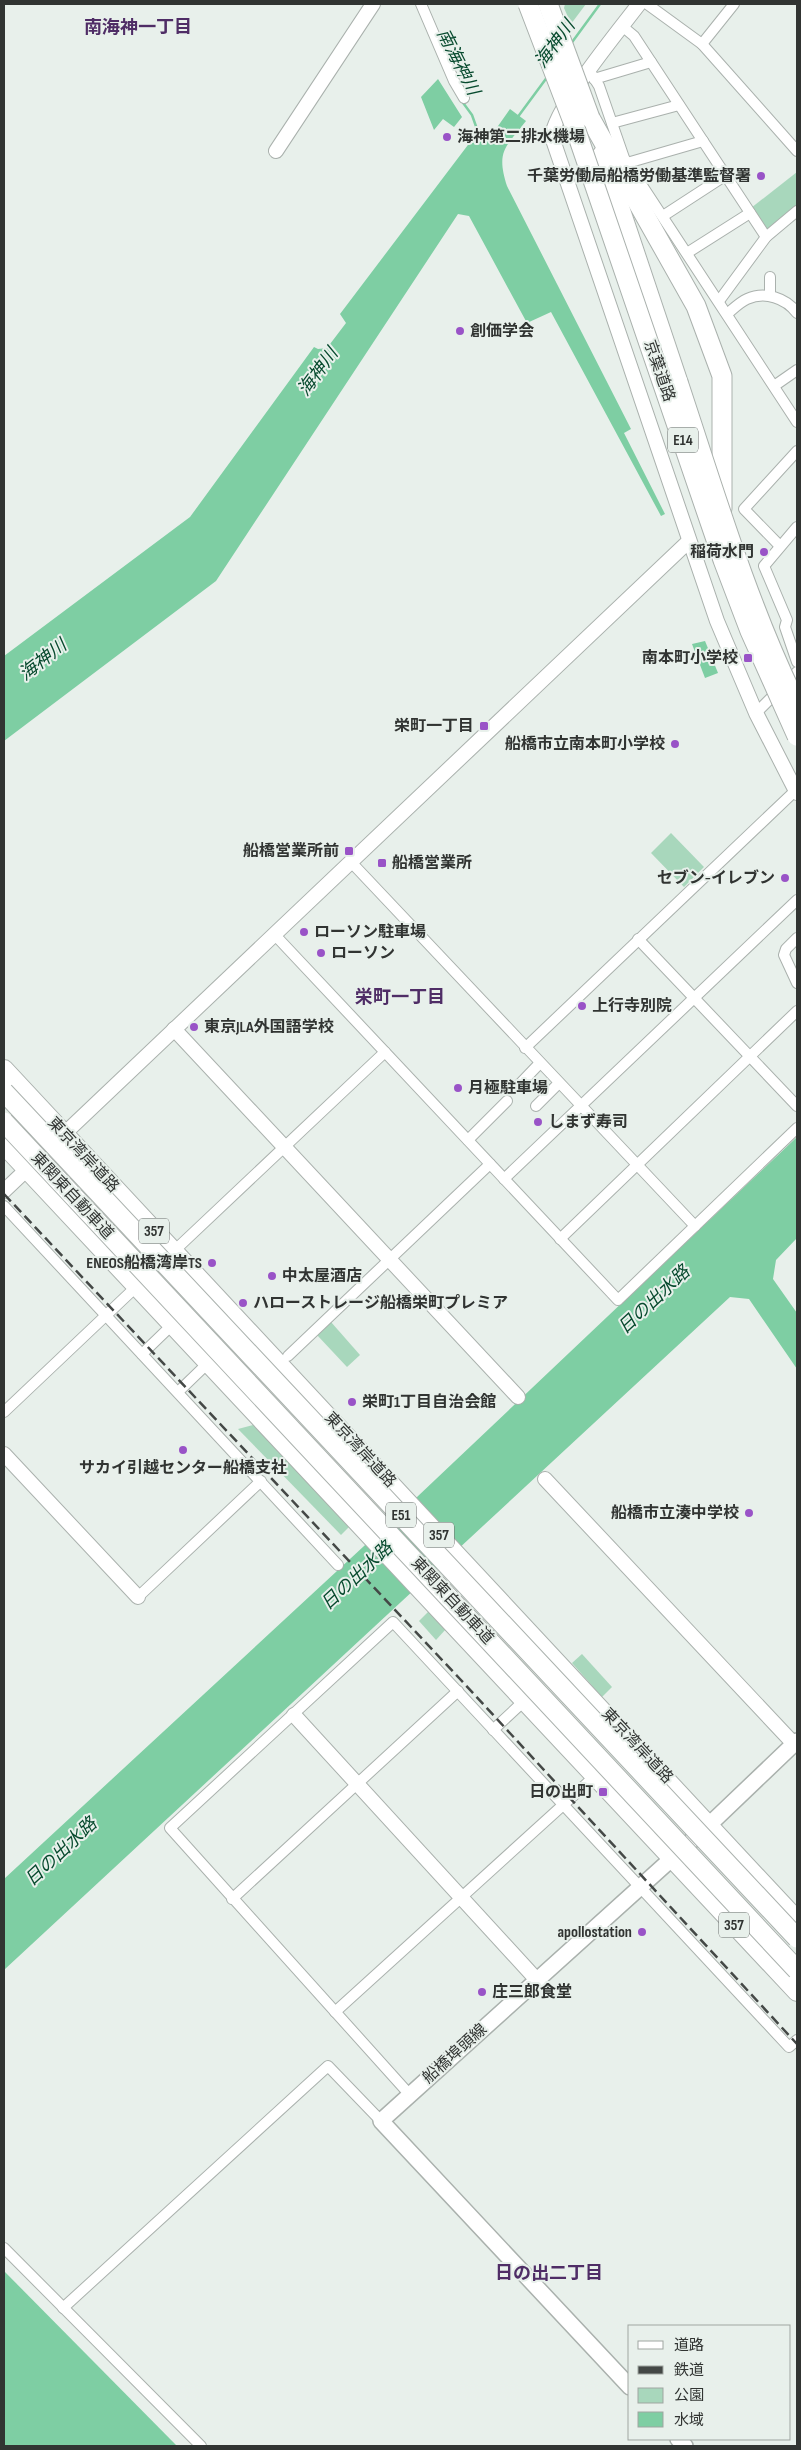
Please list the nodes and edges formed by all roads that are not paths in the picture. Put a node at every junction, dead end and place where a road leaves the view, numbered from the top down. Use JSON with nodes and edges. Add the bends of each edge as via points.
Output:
{"nodes":[{"id":1,"x":373,"y":4,"type":"edge"},
{"id":2,"x":421,"y":4,"type":"edge"},
{"id":3,"x":528,"y":4,"type":"edge"},
{"id":4,"x":548,"y":4,"type":"edge"},
{"id":5,"x":639,"y":4,"type":"edge"},
{"id":6,"x":647,"y":4,"type":"edge"},
{"id":7,"x":734,"y":4,"type":"edge"},
{"id":8,"x":622,"y":26,"type":"junction"},
{"id":9,"x":702,"y":44,"type":"junction"},
{"id":10,"x":651,"y":62,"type":"junction"},
{"id":11,"x":592,"y":74,"type":"junction"},
{"id":12,"x":464,"y":98,"type":"dead end"},
{"id":13,"x":679,"y":105,"type":"junction"},
{"id":14,"x":590,"y":118,"type":"junction"},
{"id":15,"x":612,"y":123,"type":"junction"},
{"id":16,"x":703,"y":141,"type":"junction"},
{"id":17,"x":276,"y":151,"type":"dead end"},
{"id":18,"x":797,"y":151,"type":"edge"},
{"id":19,"x":627,"y":162,"type":"junction"},
{"id":20,"x":726,"y":175,"type":"junction"},
{"id":21,"x":797,"y":211,"type":"edge"},
{"id":22,"x":750,"y":213,"type":"junction"},
{"id":23,"x":663,"y":216,"type":"junction"},
{"id":24,"x":766,"y":237,"type":"junction"},
{"id":25,"x":687,"y":253,"type":"junction"},
{"id":26,"x":770,"y":277,"type":"dead end"},
{"id":27,"x":770,"y":295,"type":"junction"},
{"id":28,"x":719,"y":301,"type":"junction"},
{"id":29,"x":797,"y":313,"type":"edge"},
{"id":30,"x":727,"y":314,"type":"junction"},
{"id":31,"x":797,"y":370,"type":"edge"},
{"id":32,"x":774,"y":386,"type":"junction"},
{"id":33,"x":797,"y":422,"type":"edge"},
{"id":34,"x":797,"y":451,"type":"edge"},
{"id":35,"x":722,"y":512,"type":"junction"},
{"id":36,"x":797,"y":527,"type":"edge"},
{"id":37,"x":689,"y":541,"type":"junction"},
{"id":38,"x":779,"y":545,"type":"junction"},
{"id":39,"x":797,"y":662,"type":"edge"},
{"id":40,"x":797,"y":672,"type":"edge"},
{"id":41,"x":797,"y":705,"type":"edge"},
{"id":42,"x":756,"y":713,"type":"junction"},
{"id":43,"x":797,"y":736,"type":"edge"},
{"id":44,"x":796,"y":791,"type":"edge"},
{"id":45,"x":350,"y":862,"type":"junction"},
{"id":46,"x":797,"y":900,"type":"edge"},
{"id":47,"x":274,"y":934,"type":"junction"},
{"id":48,"x":797,"y":938,"type":"edge"},
{"id":49,"x":638,"y":939,"type":"junction"},
{"id":50,"x":797,"y":983,"type":"edge"},
{"id":51,"x":694,"y":997,"type":"junction"},
{"id":52,"x":797,"y":1011,"type":"edge"},
{"id":53,"x":174,"y":1029,"type":"junction"},
{"id":54,"x":525,"y":1048,"type":"junction"},
{"id":55,"x":385,"y":1052,"type":"junction"},
{"id":56,"x":750,"y":1056,"type":"junction"},
{"id":57,"x":540,"y":1063,"type":"junction"},
{"id":58,"x":4,"y":1069,"type":"edge"},
{"id":59,"x":559,"y":1083,"type":"junction"},
{"id":60,"x":517,"y":1087,"type":"dead end"},
{"id":61,"x":4,"y":1092,"type":"edge"},
{"id":62,"x":507,"y":1101,"type":"dead end"},
{"id":63,"x":536,"y":1106,"type":"dead end"},
{"id":64,"x":581,"y":1106,"type":"junction"},
{"id":65,"x":797,"y":1106,"type":"edge"},
{"id":66,"x":4,"y":1112,"type":"edge"},
{"id":67,"x":4,"y":1122,"type":"edge"},
{"id":68,"x":797,"y":1128,"type":"edge"},
{"id":69,"x":63,"y":1133,"type":"junction"},
{"id":70,"x":468,"y":1140,"type":"junction"},
{"id":71,"x":4,"y":1145,"type":"edge"},
{"id":72,"x":284,"y":1147,"type":"junction"},
{"id":73,"x":490,"y":1164,"type":"junction"},
{"id":74,"x":637,"y":1165,"type":"junction"},
{"id":75,"x":26,"y":1169,"type":"junction"},
{"id":76,"x":504,"y":1179,"type":"junction"},
{"id":77,"x":4,"y":1191,"type":"edge"},
{"id":78,"x":4,"y":1206,"type":"edge"},
{"id":79,"x":695,"y":1226,"type":"junction"},
{"id":80,"x":560,"y":1239,"type":"junction"},
{"id":81,"x":174,"y":1252,"type":"junction"},
{"id":82,"x":390,"y":1260,"type":"junction"},
{"id":83,"x":123,"y":1271,"type":"junction"},
{"id":84,"x":137,"y":1286,"type":"junction"},
{"id":85,"x":106,"y":1316,"type":"junction"},
{"id":86,"x":173,"y":1324,"type":"junction"},
{"id":87,"x":142,"y":1354,"type":"junction"},
{"id":88,"x":288,"y":1356,"type":"dead end"},
{"id":89,"x":209,"y":1362,"type":"junction"},
{"id":90,"x":178,"y":1392,"type":"junction"},
{"id":91,"x":518,"y":1397,"type":"dead end"},
{"id":92,"x":4,"y":1412,"type":"edge"},
{"id":93,"x":4,"y":1454,"type":"edge"},
{"id":94,"x":545,"y":1478,"type":"dead end"},
{"id":95,"x":261,"y":1482,"type":"junction"},
{"id":96,"x":338,"y":1565,"type":"dead end"},
{"id":97,"x":138,"y":1597,"type":"joint"},
{"id":98,"x":458,"y":1691,"type":"junction"},
{"id":99,"x":524,"y":1701,"type":"junction"},
{"id":100,"x":294,"y":1715,"type":"junction"},
{"id":101,"x":493,"y":1730,"type":"junction"},
{"id":102,"x":796,"y":1743,"type":"edge"},
{"id":103,"x":595,"y":1776,"type":"junction"},
{"id":104,"x":357,"y":1783,"type":"junction"},
{"id":105,"x":564,"y":1805,"type":"junction"},
{"id":106,"x":709,"y":1825,"type":"junction"},
{"id":107,"x":671,"y":1858,"type":"junction"},
{"id":108,"x":639,"y":1886,"type":"junction"},
{"id":109,"x":232,"y":1898,"type":"junction"},
{"id":110,"x":462,"y":1898,"type":"junction"},
{"id":111,"x":797,"y":1920,"type":"edge"},
{"id":112,"x":797,"y":1938,"type":"edge"},
{"id":113,"x":797,"y":1970,"type":"edge"},
{"id":114,"x":536,"y":1979,"type":"junction"},
{"id":115,"x":797,"y":1992,"type":"edge"},
{"id":116,"x":335,"y":2012,"type":"junction"},
{"id":117,"x":797,"y":2040,"type":"edge"},
{"id":118,"x":410,"y":2095,"type":"junction"},
{"id":119,"x":381,"y":2121,"type":"junction"},
{"id":120,"x":4,"y":2248,"type":"edge"},
{"id":121,"x":63,"y":2308,"type":"junction"},
{"id":122,"x":628,"y":2385,"type":"edge"},
{"id":123,"x":201,"y":2446,"type":"edge"}],
"edges":[{"from":1,"to":17,"type":"street"},
{"from":2,"to":12,"type":"street"},
{"from":3,"to":43,"type":"highway","name":"京葉道路","number":"E14","bridge":true,"via":[[575,125],[723,560],[750,631]]},
{"from":4,"to":14,"type":"highway","name":"京葉道路","number":"E14","bridge":true},
{"from":5,"to":8,"type":"street"},
{"from":6,"to":9,"type":"street"},
{"from":7,"to":9,"type":"street"},
{"from":8,"to":10,"type":"street","via":[[634,36]]},
{"from":8,"to":11,"type":"street"},
{"from":9,"to":18,"type":"street"},
{"from":10,"to":11,"type":"street"},
{"from":10,"to":13,"type":"street"},
{"from":11,"to":15,"type":"street"},
{"from":11,"to":37,"type":"street","via":[[556,120],[552,137]]},
{"from":13,"to":15,"type":"street"},
{"from":13,"to":16,"type":"street"},
{"from":14,"to":35,"type":"highway","name":"京葉道路","number":"E14","bridge":true},
{"from":14,"to":35,"type":"highway","via":[[696,306],[722,376]]},
{"from":15,"to":19,"type":"street"},
{"from":16,"to":19,"type":"street"},
{"from":16,"to":20,"type":"street"},
{"from":19,"to":23,"type":"street"},
{"from":20,"to":22,"type":"street"},
{"from":20,"to":23,"type":"street"},
{"from":21,"to":24,"type":"street"},
{"from":22,"to":24,"type":"street"},
{"from":22,"to":25,"type":"street"},
{"from":23,"to":25,"type":"street"},
{"from":24,"to":28,"type":"street"},
{"from":25,"to":28,"type":"street"},
{"from":26,"to":27,"type":"street"},
{"from":27,"to":29,"type":"street","via":[[791,304]]},
{"from":27,"to":30,"type":"street","via":[[747,299]]},
{"from":28,"to":30,"type":"street"},
{"from":30,"to":32,"type":"street"},
{"from":31,"to":32,"type":"street"},
{"from":32,"to":33,"type":"street"},
{"from":34,"to":38,"type":"street","via":[[744,509]]},
{"from":35,"to":41,"type":"highway","name":"京葉道路","number":"E14","bridge":true},
{"from":36,"to":38,"type":"street"},
{"from":37,"to":42,"type":"street","via":[[717,621]]},
{"from":37,"to":45,"type":"street"},
{"from":38,"to":39,"type":"street","via":[[764,566],[787,620],[785,627]]},
{"from":40,"to":42,"type":"street"},
{"from":42,"to":44,"type":"street"},
{"from":44,"to":49,"type":"street"},
{"from":45,"to":47,"type":"street"},
{"from":45,"to":54,"type":"street"},
{"from":46,"to":51,"type":"street"},
{"from":47,"to":53,"type":"street"},
{"from":47,"to":55,"type":"street"},
{"from":48,"to":50,"type":"street","via":[[784,955]]},
{"from":49,"to":51,"type":"street"},
{"from":49,"to":54,"type":"street"},
{"from":51,"to":56,"type":"street"},
{"from":51,"to":64,"type":"street"},
{"from":52,"to":56,"type":"street"},
{"from":53,"to":69,"type":"street"},
{"from":53,"to":72,"type":"street"},
{"from":54,"to":57,"type":"street"},
{"from":55,"to":70,"type":"street"},
{"from":55,"to":72,"type":"street"},
{"from":56,"to":65,"type":"street"},
{"from":56,"to":74,"type":"street"},
{"from":57,"to":59,"type":"street"},
{"from":57,"to":60,"type":"street"},
{"from":58,"to":69,"type":"highway","name":"東京湾岸道路","number":"357"},
{"from":59,"to":63,"type":"street"},
{"from":59,"to":64,"type":"street"},
{"from":61,"to":112,"type":"highway","name":"東関東自動車道","number":"E51","bridge":true},
{"from":62,"to":70,"type":"street"},
{"from":64,"to":74,"type":"street"},
{"from":64,"to":76,"type":"street"},
{"from":66,"to":75,"type":"highway","via":[[32,1146]]},
{"from":67,"to":113,"type":"highway","name":"東関東自動車道","number":"E51","bridge":true},
{"from":68,"to":79,"type":"street"},
{"from":69,"to":75,"type":"street"},
{"from":69,"to":81,"type":"highway","name":"東京湾岸道路","number":"357"},
{"from":69,"to":83,"type":"highway","via":[[55,1159],[88,1196],[86,1220],[123,1264]]},
{"from":70,"to":73,"type":"street"},
{"from":71,"to":75,"type":"highway","number":"357"},
{"from":72,"to":81,"type":"street"},
{"from":72,"to":82,"type":"street"},
{"from":73,"to":76,"type":"street"},
{"from":73,"to":82,"type":"street"},
{"from":74,"to":79,"type":"street"},
{"from":74,"to":80,"type":"street"},
{"from":75,"to":77,"type":"street"},
{"from":75,"to":83,"type":"highway","number":"357"},
{"from":76,"to":80,"type":"street"},
{"from":78,"to":85,"type":"street"},
{"from":79,"to":80,"type":"street","via":[[618,1300]]},
{"from":81,"to":106,"type":"highway","name":"東京湾岸道路","number":"357"},
{"from":82,"to":88,"type":"street"},
{"from":82,"to":91,"type":"street"},
{"from":83,"to":84,"type":"highway","number":"357"},
{"from":84,"to":85,"type":"street"},
{"from":84,"to":86,"type":"highway","number":"357"},
{"from":85,"to":87,"type":"street"},
{"from":85,"to":92,"type":"street"},
{"from":86,"to":87,"type":"street"},
{"from":86,"to":89,"type":"highway","number":"357"},
{"from":87,"to":90,"type":"street"},
{"from":89,"to":90,"type":"street"},
{"from":89,"to":99,"type":"highway","number":"357"},
{"from":90,"to":95,"type":"street"},
{"from":93,"to":97,"type":"street"},
{"from":94,"to":102,"type":"street"},
{"from":95,"to":96,"type":"street"},
{"from":95,"to":97,"type":"street"},
{"from":98,"to":100,"type":"street","via":[[393,1622]]},
{"from":98,"to":101,"type":"street"},
{"from":98,"to":104,"type":"street"},
{"from":99,"to":101,"type":"street"},
{"from":99,"to":103,"type":"highway","number":"357"},
{"from":100,"to":104,"type":"street"},
{"from":100,"to":109,"type":"street","via":[[170,1828]]},
{"from":101,"to":105,"type":"street"},
{"from":102,"to":106,"type":"main road","name":"船橋埠頭線"},
{"from":103,"to":105,"type":"street"},
{"from":103,"to":107,"type":"highway","number":"357"},
{"from":104,"to":109,"type":"street"},
{"from":104,"to":110,"type":"street"},
{"from":105,"to":108,"type":"street"},
{"from":105,"to":110,"type":"street"},
{"from":106,"to":107,"type":"main road","name":"船橋埠頭線"},
{"from":106,"to":111,"type":"highway","name":"東京湾岸道路","number":"357"},
{"from":107,"to":108,"type":"main road","name":"船橋埠頭線"},
{"from":107,"to":115,"type":"highway","number":"357"},
{"from":108,"to":114,"type":"main road","name":"船橋埠頭線"},
{"from":108,"to":117,"type":"street","via":[[789,2047]]},
{"from":109,"to":116,"type":"street"},
{"from":110,"to":114,"type":"street"},
{"from":110,"to":116,"type":"street"},
{"from":114,"to":118,"type":"main road","name":"船橋埠頭線"},
{"from":116,"to":118,"type":"street"},
{"from":118,"to":119,"type":"main road","name":"船橋埠頭線"},
{"from":119,"to":121,"type":"street","via":[[328,2066]]},
{"from":119,"to":122,"type":"main road"},
{"from":120,"to":121,"type":"street"},
{"from":121,"to":123,"type":"street"}]}
